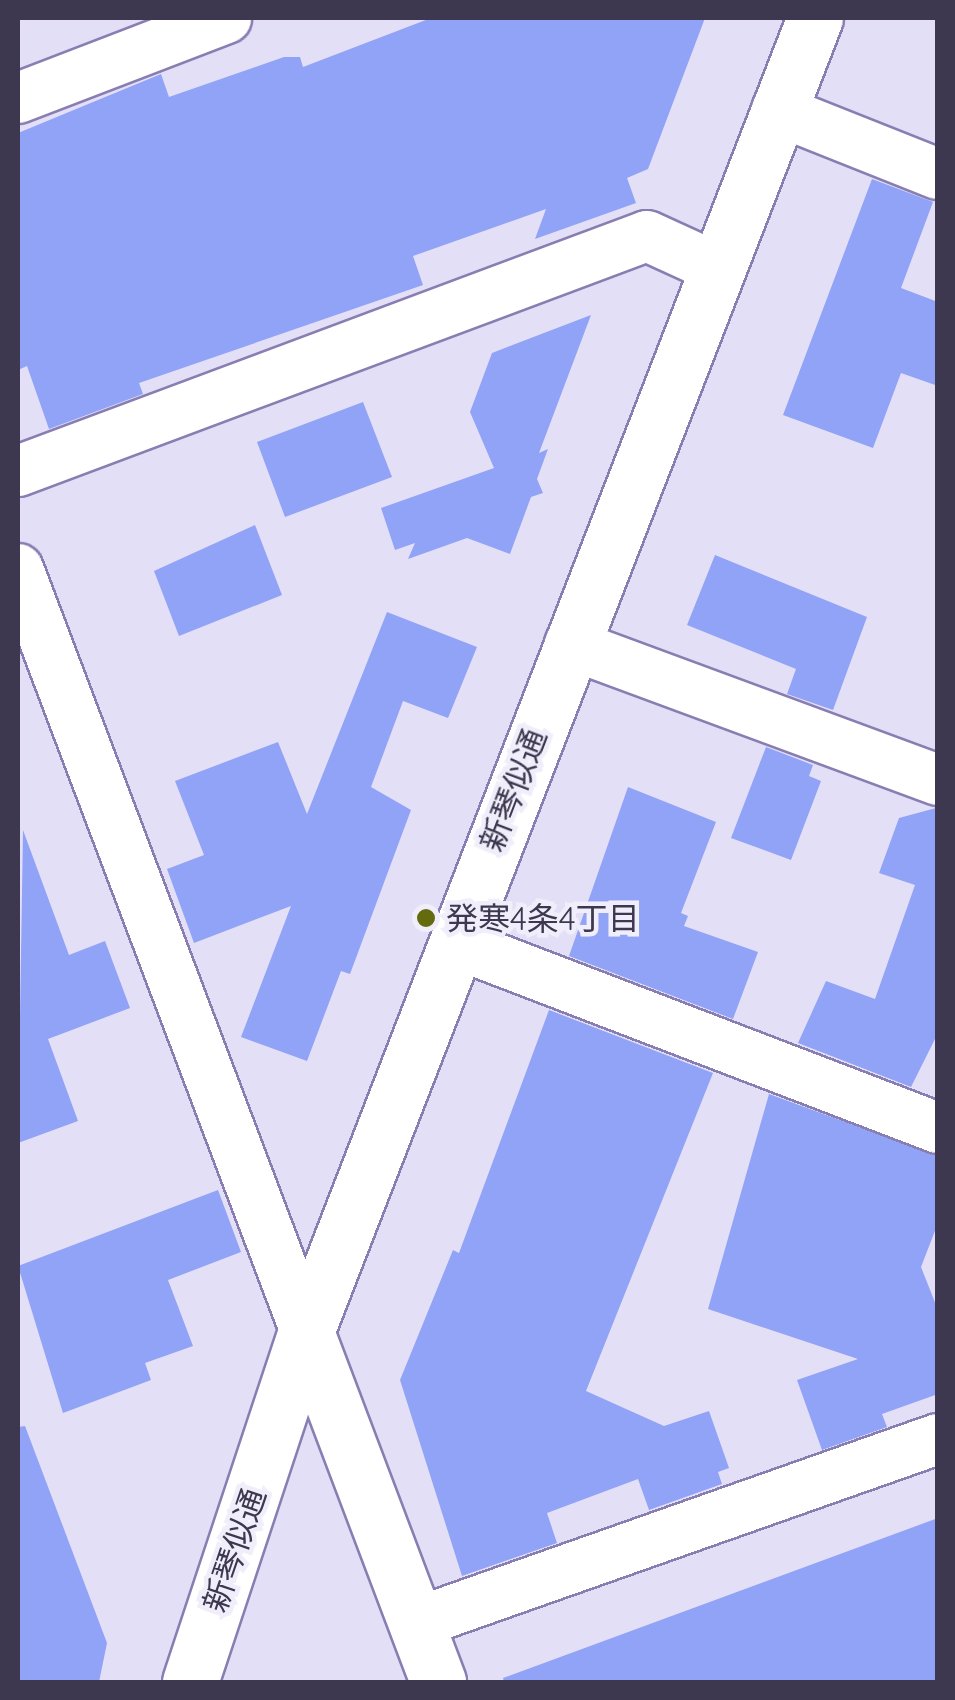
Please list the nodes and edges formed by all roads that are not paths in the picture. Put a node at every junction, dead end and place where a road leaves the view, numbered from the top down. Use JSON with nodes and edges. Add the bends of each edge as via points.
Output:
{"nodes":[{"id":1,"x":226,"y":18,"type":"edge"},
{"id":2,"x":815,"y":18,"type":"edge"},
{"id":3,"x":18,"y":98,"type":"edge"},
{"id":4,"x":777,"y":110,"type":"junction"},
{"id":5,"x":938,"y":174,"type":"edge"},
{"id":6,"x":717,"y":268,"type":"junction"},
{"id":7,"x":18,"y":471,"type":"edge"},
{"id":8,"x":18,"y":568,"type":"edge"},
{"id":9,"x":570,"y":644,"type":"junction"},
{"id":10,"x":938,"y":780,"type":"edge"},
{"id":11,"x":455,"y":943,"type":"junction"},
{"id":12,"x":938,"y":1128,"type":"edge"},
{"id":13,"x":306,"y":1332,"type":"junction"},
{"id":14,"x":938,"y":1439,"type":"edge"},
{"id":15,"x":416,"y":1623,"type":"junction"},
{"id":16,"x":190,"y":1682,"type":"edge"},
{"id":17,"x":438,"y":1682,"type":"edge"}],
"edges":[{"from":1,"to":3,"type":"street"},
{"from":2,"to":4,"type":"street","name":"新琴似通"},
{"from":4,"to":5,"type":"street"},
{"from":4,"to":6,"type":"street","name":"新琴似通"},
{"from":6,"to":7,"type":"street","via":[[647,236]]},
{"from":6,"to":9,"type":"street","name":"新琴似通"},
{"from":8,"to":13,"type":"street"},
{"from":9,"to":10,"type":"street"},
{"from":9,"to":11,"type":"street","name":"新琴似通"},
{"from":11,"to":12,"type":"street"},
{"from":11,"to":13,"type":"street","name":"新琴似通"},
{"from":13,"to":15,"type":"street"},
{"from":13,"to":16,"type":"street","name":"新琴似通"},
{"from":14,"to":15,"type":"street"},
{"from":15,"to":17,"type":"street"}]}
